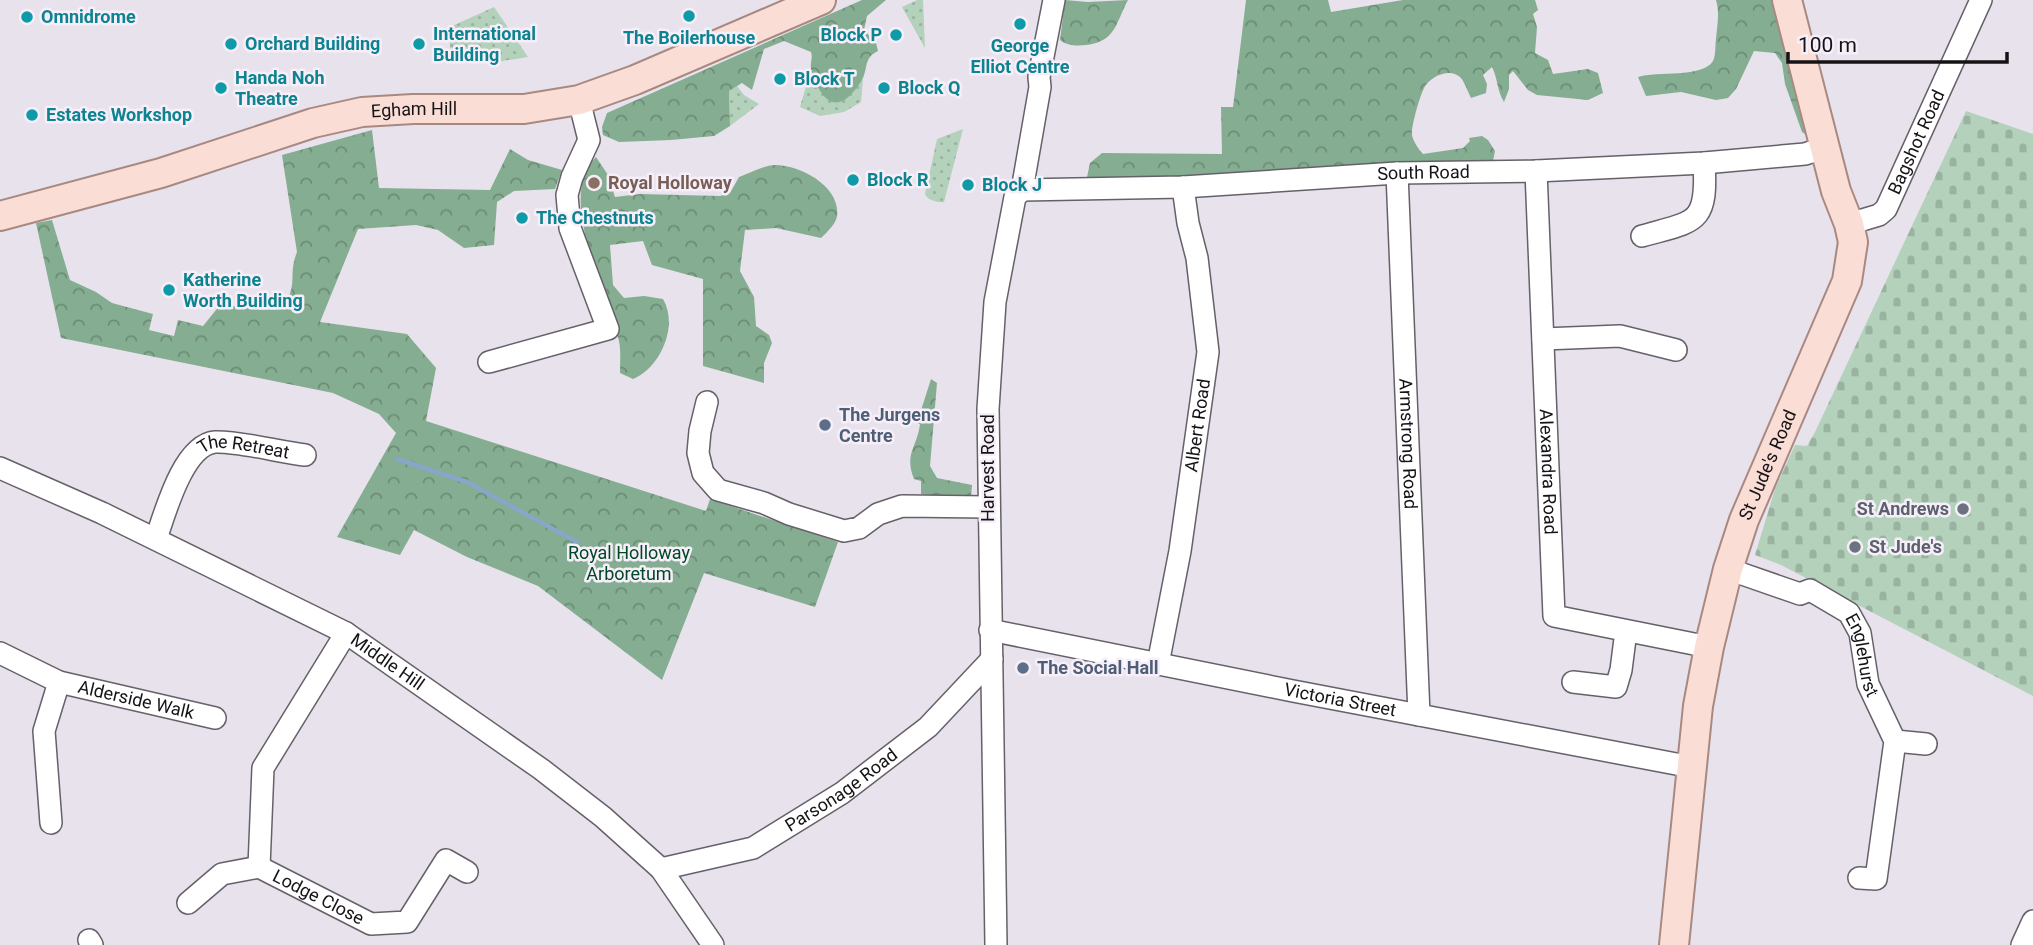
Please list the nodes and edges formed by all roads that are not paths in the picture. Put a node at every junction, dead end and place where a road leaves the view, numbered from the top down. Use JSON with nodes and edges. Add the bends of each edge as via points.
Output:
{"nodes":[{"id":1,"x":821,"y":0,"type":"edge"},
{"id":2,"x":1054,"y":0,"type":"edge"},
{"id":3,"x":1787,"y":0,"type":"edge"},
{"id":4,"x":1981,"y":0,"type":"edge"},
{"id":5,"x":579,"y":100,"type":"junction"},
{"id":6,"x":1826,"y":147,"type":"junction"},
{"id":7,"x":1704,"y":163,"type":"junction"},
{"id":8,"x":1536,"y":171,"type":"junction"},
{"id":9,"x":1397,"y":173,"type":"junction"},
{"id":10,"x":1183,"y":187,"type":"junction"},
{"id":11,"x":1021,"y":190,"type":"junction"},
{"id":12,"x":0,"y":216,"type":"edge"},
{"id":13,"x":1849,"y":223,"type":"junction"},
{"id":14,"x":1642,"y":236,"type":"dead end"},
{"id":15,"x":1543,"y":339,"type":"junction"},
{"id":16,"x":1676,"y":350,"type":"dead end"},
{"id":17,"x":489,"y":362,"type":"dead end"},
{"id":18,"x":706,"y":402,"type":"dead end"},
{"id":19,"x":306,"y":455,"type":"dead end"},
{"id":20,"x":0,"y":468,"type":"edge"},
{"id":21,"x":988,"y":507,"type":"junction"},
{"id":22,"x":156,"y":539,"type":"junction"},
{"id":23,"x":1728,"y":569,"type":"junction"},
{"id":24,"x":990,"y":630,"type":"junction"},
{"id":25,"x":1626,"y":631,"type":"junction"},
{"id":26,"x":346,"y":633,"type":"junction"},
{"id":27,"x":1709,"y":647,"type":"junction"},
{"id":28,"x":0,"y":653,"type":"edge"},
{"id":29,"x":992,"y":659,"type":"junction"},
{"id":30,"x":1158,"y":664,"type":"junction"},
{"id":31,"x":60,"y":682,"type":"junction"},
{"id":32,"x":1573,"y":682,"type":"dead end"},
{"id":33,"x":1419,"y":715,"type":"junction"},
{"id":34,"x":215,"y":718,"type":"dead end"},
{"id":35,"x":1895,"y":741,"type":"junction"},
{"id":36,"x":1926,"y":744,"type":"dead end"},
{"id":37,"x":1692,"y":767,"type":"junction"},
{"id":38,"x":51,"y":823,"type":"dead end"},
{"id":39,"x":259,"y":867,"type":"junction"},
{"id":40,"x":660,"y":869,"type":"junction"},
{"id":41,"x":467,"y":872,"type":"dead end"},
{"id":42,"x":1859,"y":878,"type":"dead end"},
{"id":43,"x":188,"y":903,"type":"dead end"},
{"id":44,"x":2033,"y":921,"type":"edge"},
{"id":45,"x":713,"y":945,"type":"edge"},
{"id":46,"x":996,"y":945,"type":"edge"},
{"id":47,"x":1674,"y":945,"type":"edge"},
{"id":48,"x":2022,"y":945,"type":"edge"}],
"edges":[{"from":1,"to":5,"type":"main road","name":"Egham Hill"},
{"from":2,"to":11,"type":"street","name":"Harvest Road"},
{"from":3,"to":6,"type":"main road","name":"St Jude's Road"},
{"from":4,"to":13,"type":"street","name":"Bagshot Road","via":[[1886,209]]},
{"from":5,"to":12,"type":"main road","name":"Egham Hill","via":[[507,110],[362,113],[313,123],[161,173]]},
{"from":5,"to":17,"type":"street","via":[[589,140],[572,177],[567,211],[608,329]]},
{"from":6,"to":7,"type":"street","name":"South Road","via":[[1809,153]]},
{"from":6,"to":13,"type":"main road","name":"St Jude's Road"},
{"from":7,"to":8,"type":"street","name":"South Road"},
{"from":7,"to":14,"type":"street","via":[[1705,198],[1693,228]]},
{"from":8,"to":9,"type":"street","name":"South Road"},
{"from":8,"to":15,"type":"street","name":"Alexandra Road"},
{"from":9,"to":10,"type":"street","name":"South Road"},
{"from":9,"to":33,"type":"street","name":"Armstrong Road"},
{"from":10,"to":11,"type":"street","name":"South Road"},
{"from":10,"to":30,"type":"street","name":"Albert Road","via":[[1208,352],[1180,551]]},
{"from":11,"to":21,"type":"street","name":"Harvest Road","via":[[1015,197],[995,302]]},
{"from":13,"to":23,"type":"main road","name":"St Jude's Road","via":[[1853,242],[1847,281],[1744,520]]},
{"from":15,"to":16,"type":"street","via":[[1620,336]]},
{"from":15,"to":25,"type":"street","name":"Alexandra Road","via":[[1554,616]]},
{"from":18,"to":21,"type":"street","via":[[698,453],[703,473],[718,490],[844,531],[902,506]]},
{"from":19,"to":22,"type":"street","name":"The Retreat","via":[[233,443],[200,447],[179,479]]},
{"from":20,"to":22,"type":"street","name":"Middle Hill"},
{"from":21,"to":24,"type":"street","name":"Harvest Road"},
{"from":22,"to":26,"type":"street","name":"Middle Hill"},
{"from":23,"to":27,"type":"main road","name":"St Jude's Road"},
{"from":23,"to":35,"type":"street","name":"Englehurst","via":[[1800,594],[1810,590],[1849,613],[1860,633],[1868,684]]},
{"from":24,"to":29,"type":"street","name":"Harvest Road"},
{"from":24,"to":30,"type":"street","name":"Victoria Street"},
{"from":25,"to":27,"type":"street","name":"Alexandra Road"},
{"from":25,"to":32,"type":"street","via":[[1616,687]]},
{"from":26,"to":39,"type":"street","name":"Lodge Close","via":[[263,768]]},
{"from":26,"to":40,"type":"street","name":"Middle Hill","via":[[551,777]]},
{"from":27,"to":37,"type":"main road","name":"St Jude's Road"},
{"from":28,"to":31,"type":"street","name":"Alderside Walk"},
{"from":29,"to":40,"type":"street","name":"Parsonage Road","via":[[928,727],[831,800],[752,848]]},
{"from":29,"to":46,"type":"street","name":"Harvest Road"},
{"from":30,"to":33,"type":"street","name":"Victoria Street"},
{"from":31,"to":34,"type":"street","name":"Alderside Walk"},
{"from":31,"to":38,"type":"street","name":"Alderside Walk","via":[[44,731]]},
{"from":33,"to":37,"type":"street","name":"Victoria Street"},
{"from":35,"to":36,"type":"street"},
{"from":35,"to":42,"type":"street","via":[[1876,879]]},
{"from":37,"to":47,"type":"main road","name":"St Jude's Road"},
{"from":39,"to":41,"type":"street","name":"Lodge Close","via":[[371,924],[407,922],[446,860]]},
{"from":39,"to":43,"type":"street","name":"Lodge Close","via":[[222,874]]},
{"from":40,"to":45,"type":"street","name":"Middle Hill"},
{"from":44,"to":48,"type":"street"}]}
